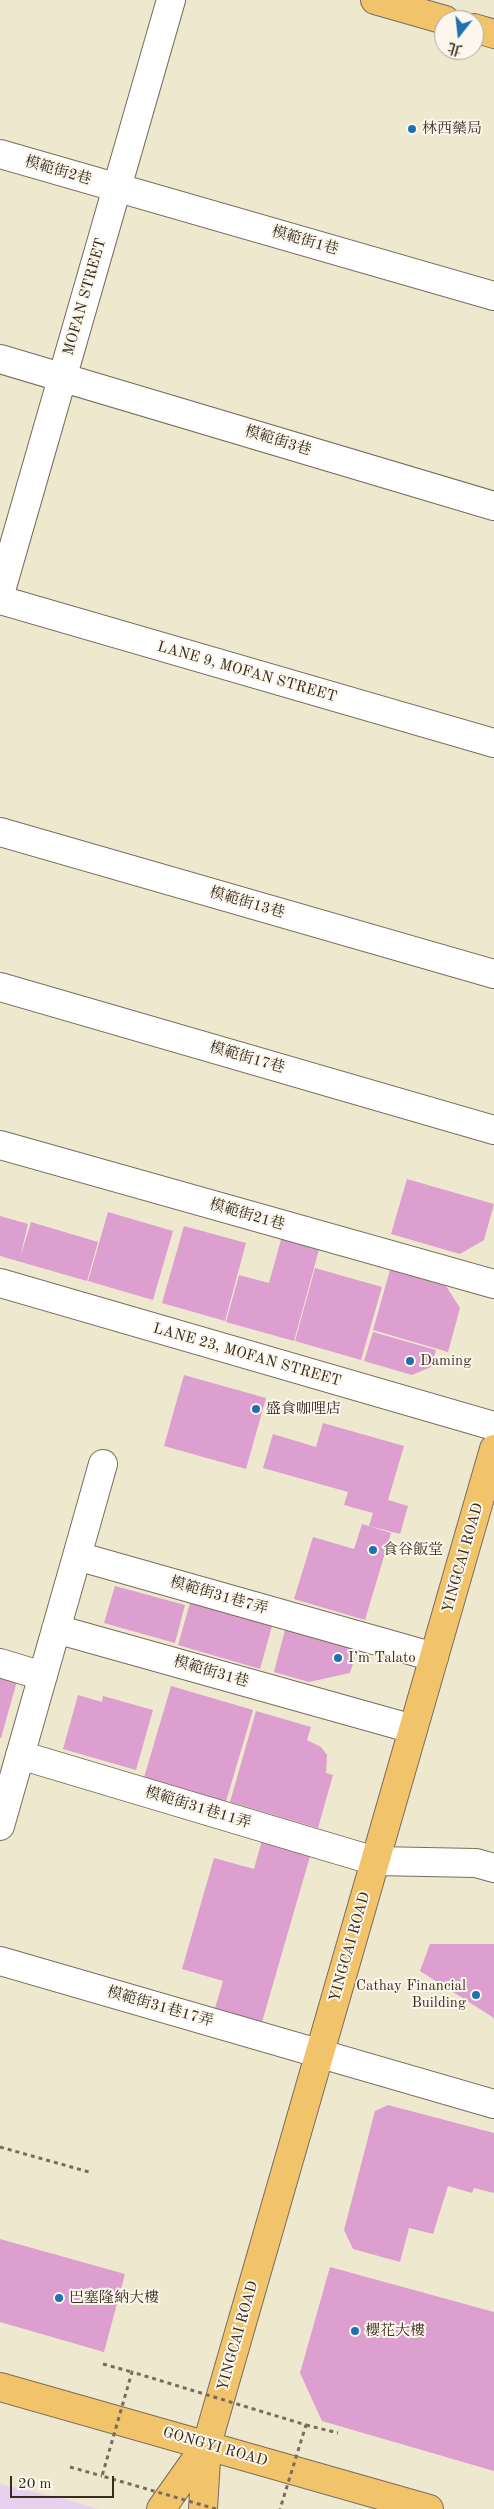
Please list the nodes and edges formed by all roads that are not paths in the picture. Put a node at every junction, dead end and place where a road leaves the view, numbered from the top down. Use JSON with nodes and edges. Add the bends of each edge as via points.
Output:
{"nodes":[{"id":1,"x":171,"y":0,"type":"edge"},
{"id":2,"x":375,"y":0,"type":"edge"},
{"id":3,"x":434,"y":17,"type":"edge"},
{"id":4,"x":0,"y":154,"type":"edge"},
{"id":5,"x":117,"y":187,"type":"junction"},
{"id":6,"x":494,"y":296,"type":"edge"},
{"id":7,"x":0,"y":359,"type":"edge"},
{"id":8,"x":62,"y":377,"type":"junction"},
{"id":9,"x":494,"y":506,"type":"edge"},
{"id":10,"x":0,"y":594,"type":"edge"},
{"id":11,"x":0,"y":600,"type":"edge"},
{"id":12,"x":494,"y":743,"type":"edge"},
{"id":13,"x":0,"y":832,"type":"edge"},
{"id":14,"x":494,"y":974,"type":"edge"},
{"id":15,"x":0,"y":987,"type":"edge"},
{"id":16,"x":494,"y":1130,"type":"edge"},
{"id":17,"x":0,"y":1145,"type":"edge"},
{"id":18,"x":0,"y":1284,"type":"edge"},
{"id":19,"x":494,"y":1284,"type":"edge"},
{"id":20,"x":494,"y":1426,"type":"edge"},
{"id":21,"x":494,"y":1449,"type":"edge"},
{"id":22,"x":103,"y":1464,"type":"dead end"},
{"id":23,"x":77,"y":1556,"type":"junction"},
{"id":24,"x":56,"y":1629,"type":"junction"},
{"id":25,"x":434,"y":1657,"type":"junction"},
{"id":26,"x":0,"y":1663,"type":"edge"},
{"id":27,"x":43,"y":1676,"type":"junction"},
{"id":28,"x":413,"y":1729,"type":"junction"},
{"id":29,"x":20,"y":1755,"type":"junction"},
{"id":30,"x":0,"y":1826,"type":"edge"},
{"id":31,"x":375,"y":1861,"type":"junction"},
{"id":32,"x":494,"y":1868,"type":"edge"},
{"id":33,"x":0,"y":1961,"type":"edge"},
{"id":34,"x":320,"y":2054,"type":"junction"},
{"id":35,"x":494,"y":2104,"type":"edge"},
{"id":36,"x":0,"y":2387,"type":"edge"},
{"id":37,"x":207,"y":2444,"type":"junction"},
{"id":38,"x":161,"y":2509,"type":"edge"},
{"id":39,"x":203,"y":2509,"type":"edge"},
{"id":40,"x":429,"y":2509,"type":"edge"}],
"edges":[{"from":1,"to":5,"type":"street","name":"MOFAN STREET"},
{"from":2,"to":3,"type":"main road"},
{"from":4,"to":5,"type":"street","name":"模範街2巷"},
{"from":5,"to":6,"type":"street","name":"模範街1巷"},
{"from":5,"to":8,"type":"street","name":"MOFAN STREET"},
{"from":7,"to":8,"type":"street","name":"模範街3巷"},
{"from":8,"to":9,"type":"street","name":"模範街3巷"},
{"from":8,"to":10,"type":"street","name":"MOFAN STREET"},
{"from":11,"to":12,"type":"street","name":"LANE 9, MOFAN STREET"},
{"from":13,"to":14,"type":"street","name":"模範街13巷"},
{"from":15,"to":16,"type":"street","name":"模範街17巷"},
{"from":17,"to":19,"type":"street","name":"模範街21巷"},
{"from":18,"to":20,"type":"street","name":"LANE 23, MOFAN STREET"},
{"from":21,"to":25,"type":"main road","name":"YINGCAI ROAD"},
{"from":22,"to":23,"type":"street"},
{"from":23,"to":24,"type":"street"},
{"from":23,"to":25,"type":"street","name":"模範街31巷7弄"},
{"from":24,"to":27,"type":"street"},
{"from":24,"to":28,"type":"street","name":"模範街31巷"},
{"from":25,"to":28,"type":"main road","name":"YINGCAI ROAD"},
{"from":26,"to":27,"type":"street"},
{"from":27,"to":29,"type":"street"},
{"from":28,"to":31,"type":"main road","name":"YINGCAI ROAD"},
{"from":29,"to":30,"type":"street"},
{"from":29,"to":31,"type":"street","name":"模範街31巷11弄"},
{"from":31,"to":32,"type":"street","name":"模範街31巷11弄","via":[[476,1863]]},
{"from":31,"to":34,"type":"main road","name":"YINGCAI ROAD"},
{"from":33,"to":34,"type":"street","name":"模範街31巷17弄"},
{"from":34,"to":35,"type":"street","name":"模範街31巷17弄"},
{"from":34,"to":37,"type":"main road","name":"YINGCAI ROAD"},
{"from":36,"to":37,"type":"main road","name":"GONGYI ROAD"},
{"from":37,"to":38,"type":"main road","name":"YINGCAI ROAD"},
{"from":37,"to":39,"type":"main road","name":"YINGCAI ROAD"},
{"from":37,"to":40,"type":"main road","name":"GONGYI ROAD"}]}
